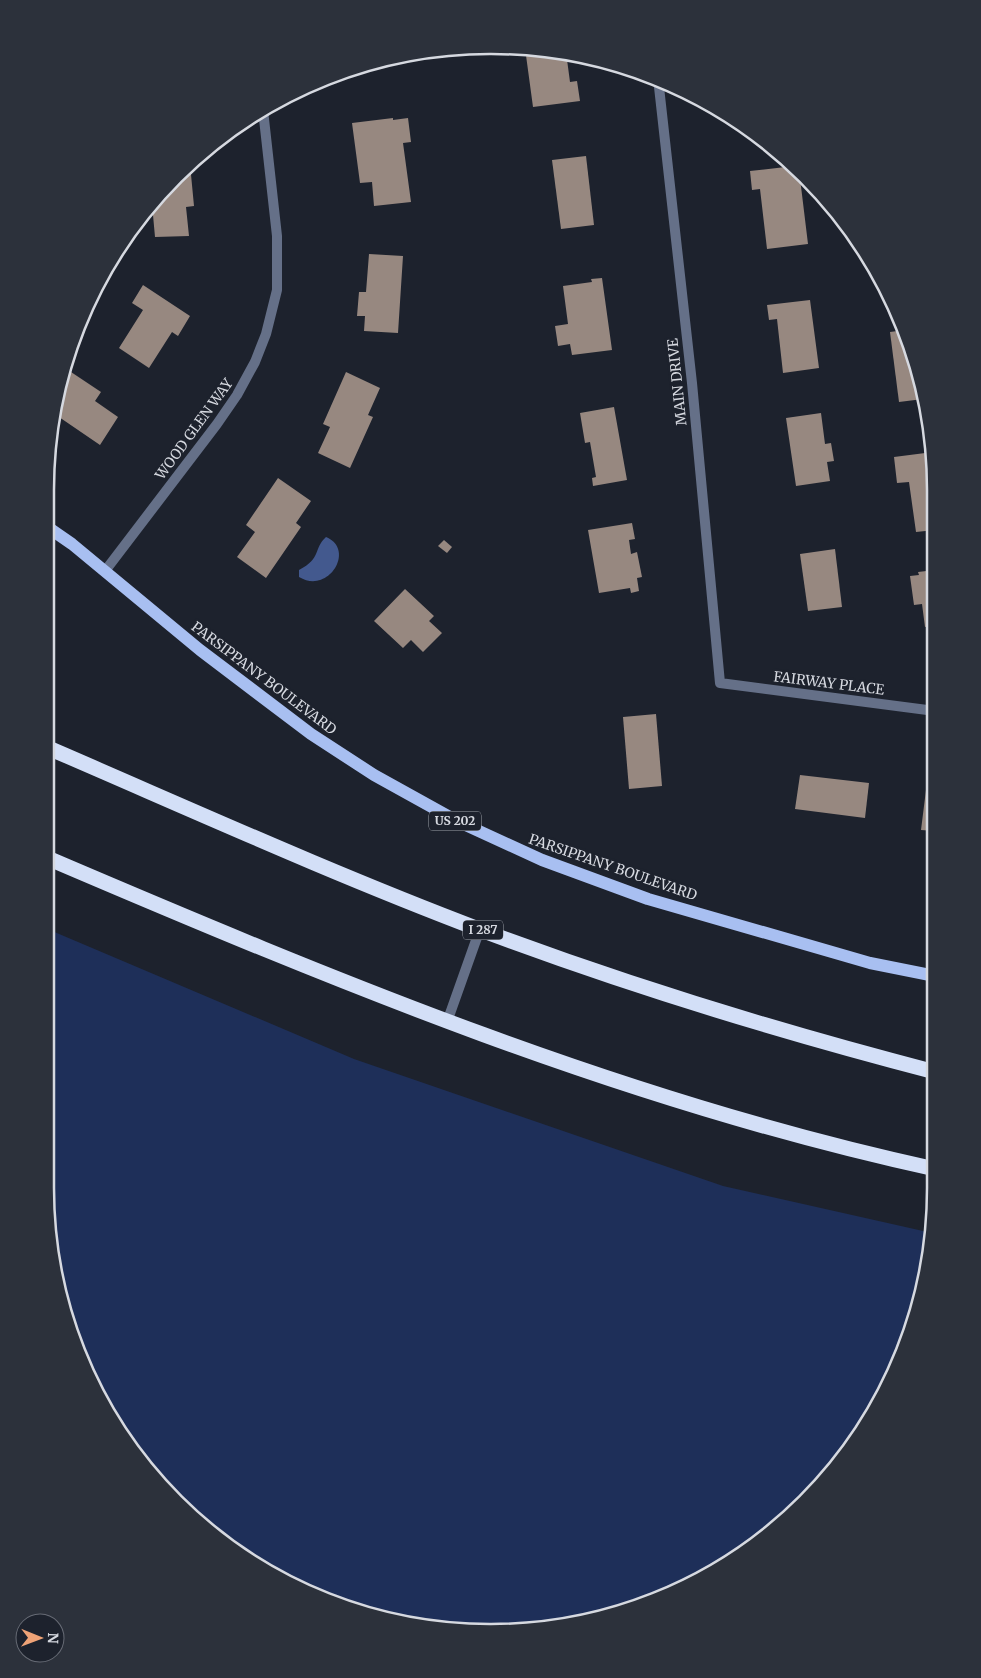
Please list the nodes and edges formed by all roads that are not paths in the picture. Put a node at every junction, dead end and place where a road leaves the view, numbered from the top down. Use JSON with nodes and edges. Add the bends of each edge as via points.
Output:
{"nodes":[{"id":1,"x":659,"y":87,"type":"edge"},
{"id":2,"x":264,"y":117,"type":"edge"},
{"id":3,"x":54,"y":532,"type":"edge"},
{"id":4,"x":105,"y":571,"type":"junction"},
{"id":5,"x":720,"y":683,"type":"joint"},
{"id":6,"x":927,"y":710,"type":"edge"},
{"id":7,"x":54,"y":750,"type":"edge"},
{"id":8,"x":54,"y":860,"type":"edge"},
{"id":9,"x":480,"y":929,"type":"junction"},
{"id":10,"x":927,"y":974,"type":"edge"},
{"id":11,"x":447,"y":1022,"type":"junction"},
{"id":12,"x":927,"y":1070,"type":"edge"},
{"id":13,"x":927,"y":1167,"type":"edge"}],
"edges":[{"from":1,"to":5,"type":"street","name":"MAIN DRIVE","via":[[692,383]]},
{"from":2,"to":4,"type":"street","name":"WOOD GLEN WAY","via":[[277,236],[277,290],[266,334],[237,395]]},
{"from":3,"to":4,"type":"main road","name":"PARSIPPANY BOULEVARD","number":"US 202"},
{"from":4,"to":10,"type":"main road","name":"PARSIPPANY BOULEVARD","number":"US 202","via":[[200,650],[311,734],[374,775],[456,821],[542,860],[648,899],[870,963]]},
{"from":5,"to":6,"type":"street","name":"FAIRWAY PLACE"},
{"from":7,"to":9,"type":"highway","number":"I 287","via":[[270,844]]},
{"from":8,"to":11,"type":"highway","via":[[333,978]]},
{"from":9,"to":11,"type":"street"},
{"from":9,"to":12,"type":"highway","number":"I 287","via":[[717,1011]]},
{"from":11,"to":13,"type":"highway","via":[[689,1104],[809,1139]]}]}
